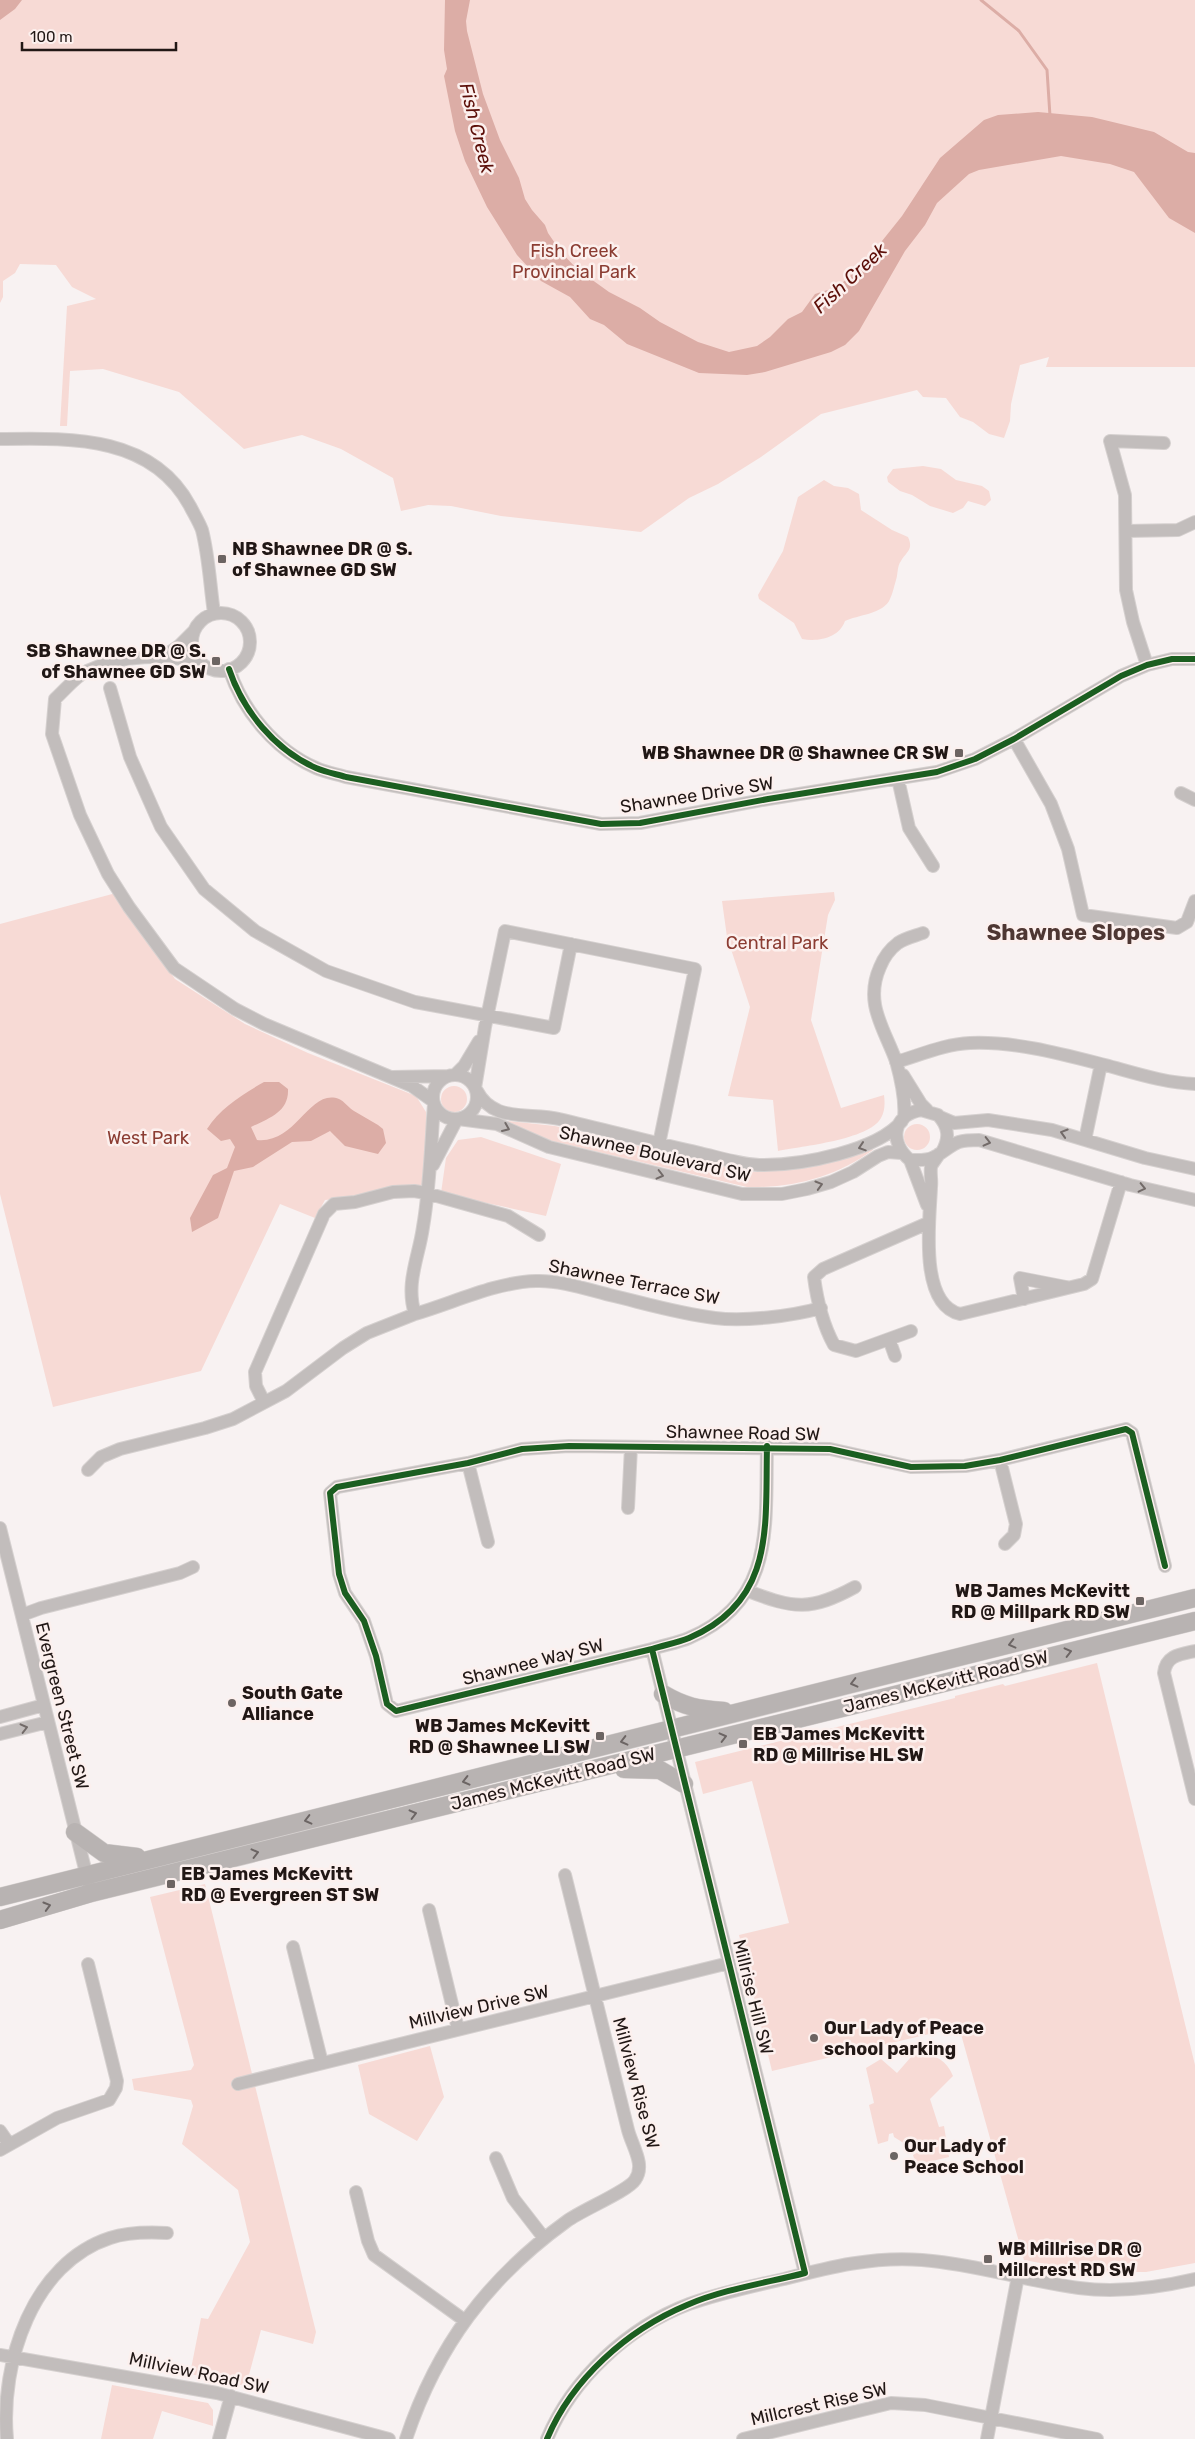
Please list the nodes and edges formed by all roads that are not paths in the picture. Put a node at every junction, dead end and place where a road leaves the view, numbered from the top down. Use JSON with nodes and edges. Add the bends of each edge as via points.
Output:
{"nodes":[{"id":1,"x":0,"y":439,"type":"edge"},
{"id":2,"x":1164,"y":443,"type":"dead end"},
{"id":3,"x":1195,"y":522,"type":"edge"},
{"id":4,"x":1127,"y":531,"type":"junction"},
{"id":5,"x":214,"y":613,"type":"junction"},
{"id":6,"x":193,"y":632,"type":"junction"},
{"id":7,"x":164,"y":656,"type":"junction"},
{"id":8,"x":1195,"y":659,"type":"edge"},
{"id":9,"x":202,"y":664,"type":"junction"},
{"id":10,"x":1146,"y":665,"type":"junction"},
{"id":11,"x":229,"y":669,"type":"junction"},
{"id":12,"x":110,"y":688,"type":"dead end"},
{"id":13,"x":1014,"y":739,"type":"junction"},
{"id":14,"x":898,"y":779,"type":"junction"},
{"id":15,"x":1181,"y":793,"type":"dead end"},
{"id":16,"x":1195,"y":800,"type":"edge"},
{"id":17,"x":933,"y":866,"type":"dead end"},
{"id":18,"x":1195,"y":901,"type":"edge"},
{"id":19,"x":923,"y":933,"type":"dead end"},
{"id":20,"x":571,"y":944,"type":"junction"},
{"id":21,"x":486,"y":1022,"type":"junction"},
{"id":22,"x":896,"y":1062,"type":"junction"},
{"id":23,"x":1101,"y":1064,"type":"junction"},
{"id":24,"x":451,"y":1075,"type":"junction"},
{"id":25,"x":390,"y":1077,"type":"junction"},
{"id":26,"x":1195,"y":1084,"type":"edge"},
{"id":27,"x":476,"y":1090,"type":"junction"},
{"id":28,"x":433,"y":1102,"type":"junction"},
{"id":29,"x":933,"y":1113,"type":"junction"},
{"id":30,"x":458,"y":1119,"type":"junction"},
{"id":31,"x":903,"y":1119,"type":"junction"},
{"id":32,"x":1085,"y":1140,"type":"junction"},
{"id":33,"x":659,"y":1144,"type":"junction"},
{"id":34,"x":941,"y":1152,"type":"junction"},
{"id":35,"x":906,"y":1156,"type":"junction"},
{"id":36,"x":1195,"y":1169,"type":"edge"},
{"id":37,"x":430,"y":1172,"type":"junction"},
{"id":38,"x":1121,"y":1182,"type":"junction"},
{"id":39,"x":426,"y":1193,"type":"junction"},
{"id":40,"x":1195,"y":1200,"type":"edge"},
{"id":41,"x":928,"y":1217,"type":"junction"},
{"id":42,"x":539,"y":1235,"type":"dead end"},
{"id":43,"x":1070,"y":1288,"type":"junction"},
{"id":44,"x":1024,"y":1299,"type":"junction"},
{"id":45,"x":821,"y":1308,"type":"junction"},
{"id":46,"x":415,"y":1314,"type":"junction"},
{"id":47,"x":910,"y":1331,"type":"dead end"},
{"id":48,"x":889,"y":1339,"type":"junction"},
{"id":49,"x":895,"y":1356,"type":"dead end"},
{"id":50,"x":264,"y":1402,"type":"junction"},
{"id":51,"x":766,"y":1446,"type":"junction"},
{"id":52,"x":630,"y":1447,"type":"junction"},
{"id":53,"x":1000,"y":1460,"type":"junction"},
{"id":54,"x":468,"y":1463,"type":"junction"},
{"id":55,"x":88,"y":1470,"type":"dead end"},
{"id":56,"x":334,"y":1490,"type":"joint"},
{"id":57,"x":628,"y":1508,"type":"dead end"},
{"id":58,"x":0,"y":1528,"type":"edge"},
{"id":59,"x":488,"y":1542,"type":"dead end"},
{"id":60,"x":1005,"y":1544,"type":"dead end"},
{"id":61,"x":1165,"y":1566,"type":"dead end"},
{"id":62,"x":193,"y":1567,"type":"dead end"},
{"id":63,"x":855,"y":1587,"type":"dead end"},
{"id":64,"x":748,"y":1591,"type":"junction"},
{"id":65,"x":1195,"y":1598,"type":"edge"},
{"id":66,"x":22,"y":1615,"type":"junction"},
{"id":67,"x":1195,"y":1621,"type":"edge"},
{"id":68,"x":652,"y":1649,"type":"junction"},
{"id":69,"x":1195,"y":1651,"type":"edge"},
{"id":70,"x":662,"y":1694,"type":"junction"},
{"id":71,"x":44,"y":1705,"type":"junction"},
{"id":72,"x":737,"y":1713,"type":"junction"},
{"id":73,"x":0,"y":1717,"type":"edge"},
{"id":74,"x":48,"y":1722,"type":"junction"},
{"id":75,"x":671,"y":1729,"type":"junction"},
{"id":76,"x":0,"y":1734,"type":"edge"},
{"id":77,"x":676,"y":1749,"type":"junction"},
{"id":78,"x":586,"y":1772,"type":"junction"},
{"id":79,"x":684,"y":1784,"type":"junction"},
{"id":80,"x":1195,"y":1799,"type":"edge"},
{"id":81,"x":75,"y":1832,"type":"junction"},
{"id":82,"x":153,"y":1858,"type":"junction"},
{"id":83,"x":86,"y":1875,"type":"junction"},
{"id":84,"x":565,"y":1875,"type":"dead end"},
{"id":85,"x":90,"y":1893,"type":"junction"},
{"id":86,"x":0,"y":1897,"type":"edge"},
{"id":87,"x":429,"y":1910,"type":"dead end"},
{"id":88,"x":0,"y":1920,"type":"edge"},
{"id":89,"x":294,"y":1946,"type":"dead end"},
{"id":90,"x":729,"y":1963,"type":"junction"},
{"id":91,"x":88,"y":1964,"type":"dead end"},
{"id":92,"x":596,"y":1997,"type":"junction"},
{"id":93,"x":458,"y":2030,"type":"junction"},
{"id":94,"x":322,"y":2063,"type":"junction"},
{"id":95,"x":238,"y":2084,"type":"dead end"},
{"id":96,"x":0,"y":2131,"type":"edge"},
{"id":97,"x":4,"y":2147,"type":"edge"},
{"id":98,"x":496,"y":2158,"type":"dead end"},
{"id":99,"x":356,"y":2192,"type":"dead end"},
{"id":100,"x":167,"y":2233,"type":"dead end"},
{"id":101,"x":544,"y":2238,"type":"junction"},
{"id":102,"x":805,"y":2273,"type":"junction"},
{"id":103,"x":1018,"y":2276,"type":"junction"},
{"id":104,"x":1195,"y":2279,"type":"edge"},
{"id":105,"x":464,"y":2320,"type":"junction"},
{"id":106,"x":4,"y":2356,"type":"edge"},
{"id":107,"x":231,"y":2396,"type":"junction"},
{"id":108,"x":991,"y":2419,"type":"junction"},
{"id":109,"x":7,"y":2439,"type":"edge"},
{"id":110,"x":219,"y":2439,"type":"edge"},
{"id":111,"x":389,"y":2439,"type":"edge"},
{"id":112,"x":406,"y":2439,"type":"edge"},
{"id":113,"x":547,"y":2439,"type":"edge"},
{"id":114,"x":743,"y":2439,"type":"edge"},
{"id":115,"x":987,"y":2439,"type":"edge"},
{"id":116,"x":1097,"y":2439,"type":"edge"}],
"edges":[{"from":1,"to":5,"type":"street","via":[[61,438],[114,446],[152,462],[181,490],[201,528]]},
{"from":2,"to":4,"type":"street","via":[[1110,441],[1125,495]]},
{"from":3,"to":4,"type":"street","via":[[1178,530]]},
{"from":4,"to":10,"type":"street","via":[[1126,590]]},
{"from":5,"to":6,"type":"street","via":[[198,622]]},
{"from":5,"to":11,"type":"street","via":[[234,615],[242,621],[250,638],[247,656],[241,664]]},
{"from":6,"to":7,"type":"street"},
{"from":6,"to":9,"type":"street","via":[[193,651]]},
{"from":7,"to":9,"type":"street"},
{"from":7,"to":25,"type":"street","via":[[122,661],[87,671],[55,699],[52,734],[80,815],[108,874],[174,968],[249,1017]]},
{"from":8,"to":10,"type":"street","name":"Shawnee Drive SW","via":[[1172,659]]},
{"from":9,"to":11,"type":"street","via":[[224,672]]},
{"from":10,"to":13,"type":"street","name":"Shawnee Drive SW","via":[[1121,676]]},
{"from":11,"to":14,"type":"street","name":"Shawnee Drive SW","via":[[242,701],[260,724],[280,746],[316,768],[346,777],[601,824],[640,823]]},
{"from":12,"to":21,"type":"street","via":[[130,757],[162,827],[204,889],[255,931],[326,971],[415,1002]]},
{"from":13,"to":14,"type":"street","name":"Shawnee Drive SW","via":[[975,759],[937,772]]},
{"from":13,"to":18,"type":"street","via":[[1051,804],[1068,849],[1083,915],[1177,928],[1187,922]]},
{"from":14,"to":17,"type":"street","via":[[909,828]]},
{"from":15,"to":16,"type":"street"},
{"from":19,"to":22,"type":"street","via":[[900,941],[890,949],[873,986],[877,1014]]},
{"from":20,"to":21,"type":"street","via":[[554,1028]]},
{"from":20,"to":21,"type":"street","via":[[505,931]]},
{"from":20,"to":33,"type":"street","via":[[695,970]]},
{"from":21,"to":24,"type":"street","via":[[476,1047]]},
{"from":21,"to":27,"type":"street"},
{"from":22,"to":23,"type":"street","via":[[970,1043],[1024,1047]]},
{"from":22,"to":29,"type":"street","via":[[917,1098]]},
{"from":22,"to":31,"type":"street","via":[[905,1104]]},
{"from":23,"to":26,"type":"street","via":[[1164,1080]]},
{"from":23,"to":32,"type":"street"},
{"from":24,"to":25,"type":"street"},
{"from":24,"to":27,"type":"street","via":[[467,1078]]},
{"from":24,"to":28,"type":"street","via":[[436,1086]]},
{"from":25,"to":28,"type":"street","via":[[412,1086]]},
{"from":27,"to":30,"type":"street","via":[[474,1109]]},
{"from":27,"to":33,"type":"street","name":"Shawnee Boulevard SW","via":[[486,1104],[499,1111],[558,1118]]},
{"from":28,"to":30,"type":"street","via":[[440,1114]]},
{"from":28,"to":37,"type":"street"},
{"from":29,"to":31,"type":"street","via":[[915,1111]]},
{"from":32,"to":29,"type":"street","one_way":true,"via":[[1019,1123],[988,1120],[954,1123]]},
{"from":29,"to":34,"type":"street","via":[[947,1129],[948,1137]]},
{"from":30,"to":35,"type":"street","name":"Shawnee Boulevard SW","one_way":true,"via":[[497,1124],[550,1147],[742,1194],[782,1194],[807,1189],[853,1172],[888,1152]]},
{"from":30,"to":37,"type":"street"},
{"from":31,"to":33,"type":"street","name":"Shawnee Boulevard SW","one_way":true,"via":[[893,1132],[869,1145],[785,1164],[744,1163]]},
{"from":31,"to":35,"type":"street","via":[[896,1142]]},
{"from":32,"to":36,"type":"street"},
{"from":34,"to":35,"type":"street","via":[[926,1160]]},
{"from":34,"to":38,"type":"street","one_way":true,"via":[[960,1141],[979,1140]]},
{"from":34,"to":41,"type":"street","via":[[932,1166]]},
{"from":35,"to":41,"type":"street","via":[[919,1180]]},
{"from":37,"to":39,"type":"street"},
{"from":38,"to":40,"type":"street","one_way":true},
{"from":38,"to":43,"type":"street","via":[[1092,1279]]},
{"from":39,"to":42,"type":"street","name":"Shawnee Terrace SW","via":[[508,1216]]},
{"from":39,"to":46,"type":"street","via":[[424,1227],[410,1283]]},
{"from":39,"to":50,"type":"street","name":"Shawnee Terrace SW","via":[[393,1192],[355,1202],[336,1203],[329,1208],[255,1372],[256,1386]]},
{"from":41,"to":44,"type":"street","via":[[933,1281],[940,1298],[953,1312],[960,1314]]},
{"from":41,"to":45,"type":"street","via":[[822,1269],[814,1278]]},
{"from":43,"to":44,"type":"street"},
{"from":43,"to":44,"type":"street","via":[[1020,1278]]},
{"from":45,"to":46,"type":"street","name":"Shawnee Terrace SW","via":[[801,1314],[716,1318],[537,1281],[478,1292]]},
{"from":45,"to":48,"type":"street","via":[[834,1345],[856,1351]]},
{"from":46,"to":50,"type":"street","name":"Shawnee Terrace SW","via":[[367,1333],[286,1391]]},
{"from":47,"to":48,"type":"street"},
{"from":48,"to":49,"type":"street"},
{"from":50,"to":55,"type":"street","name":"Shawnee Terrace SW","via":[[233,1419],[106,1454]]},
{"from":51,"to":52,"type":"street","name":"Shawnee Road SW"},
{"from":51,"to":53,"type":"street","name":"Shawnee Road SW","via":[[830,1449],[911,1467],[965,1466]]},
{"from":51,"to":64,"type":"street","name":"Shawnee Way SW","via":[[761,1561]]},
{"from":52,"to":54,"type":"street","name":"Shawnee Road SW","via":[[522,1449]]},
{"from":52,"to":57,"type":"street"},
{"from":53,"to":60,"type":"street","via":[[1016,1524],[1014,1535]]},
{"from":53,"to":61,"type":"street","name":"Shawnee Road SW","via":[[1130,1430]]},
{"from":54,"to":56,"type":"street","name":"Shawnee Road SW"},
{"from":54,"to":59,"type":"street"},
{"from":56,"to":68,"type":"street","name":"Shawnee Way SW","via":[[330,1493],[339,1574],[346,1593],[364,1621],[387,1704],[396,1711]]},
{"from":58,"to":66,"type":"street","name":"Evergreen Street SW"},
{"from":62,"to":66,"type":"street"},
{"from":63,"to":64,"type":"street","via":[[816,1605],[777,1602]]},
{"from":64,"to":68,"type":"street","name":"Shawnee Way SW","via":[[721,1620],[689,1638]]},
{"from":65,"to":72,"type":"main road","name":"James McKevitt Road SW","one_way":true},
{"from":66,"to":71,"type":"street","name":"Evergreen Street SW"},
{"from":77,"to":67,"type":"main road","name":"James McKevitt Road SW","one_way":true},
{"from":68,"to":70,"type":"street","name":"Millrise Hill SW"},
{"from":69,"to":80,"type":"street","via":[[1170,1658],[1164,1672]]},
{"from":70,"to":72,"type":"main road","via":[[694,1709]]},
{"from":70,"to":75,"type":"street","name":"Millrise Hill SW"},
{"from":71,"to":73,"type":"street"},
{"from":71,"to":74,"type":"street","name":"Evergreen Street SW"},
{"from":72,"to":75,"type":"main road","name":"James McKevitt Road SW"},
{"from":76,"to":74,"type":"street","one_way":true},
{"from":74,"to":81,"type":"street","name":"Evergreen Street SW"},
{"from":75,"to":77,"type":"street","name":"Millrise Hill SW"},
{"from":75,"to":82,"type":"main road","name":"James McKevitt Road SW","one_way":true},
{"from":77,"to":78,"type":"main road","name":"James McKevitt Road SW"},
{"from":77,"to":79,"type":"street","name":"Millrise Hill SW"},
{"from":78,"to":79,"type":"main road","via":[[641,1768],[660,1770]]},
{"from":85,"to":78,"type":"main road","name":"James McKevitt Road SW","one_way":true},
{"from":79,"to":90,"type":"street","name":"Millrise Hill SW"},
{"from":81,"to":82,"type":"main road","via":[[104,1853]]},
{"from":81,"to":83,"type":"street","name":"Evergreen Street SW"},
{"from":82,"to":83,"type":"main road","name":"James McKevitt Road SW"},
{"from":83,"to":85,"type":"street","name":"Evergreen Street SW"},
{"from":83,"to":86,"type":"main road","name":"James McKevitt Road SW"},
{"from":84,"to":92,"type":"street","name":"Millview Rise SW"},
{"from":88,"to":85,"type":"main road","name":"James McKevitt Road SW","one_way":true},
{"from":87,"to":93,"type":"street"},
{"from":89,"to":94,"type":"street"},
{"from":90,"to":92,"type":"street","name":"Millview Drive SW"},
{"from":90,"to":102,"type":"street","name":"Millrise Hill SW"},
{"from":91,"to":97,"type":"street","via":[[117,2081],[113,2094],[103,2103],[57,2118]]},
{"from":92,"to":93,"type":"street","name":"Millview Drive SW"},
{"from":92,"to":101,"type":"street","name":"Millview Rise SW","via":[[630,2140],[639,2162],[638,2175],[628,2187],[591,2206]]},
{"from":93,"to":94,"type":"street","name":"Millview Drive SW"},
{"from":94,"to":95,"type":"street","name":"Millview Drive SW"},
{"from":96,"to":97,"type":"street"},
{"from":98,"to":101,"type":"street","via":[[513,2198]]},
{"from":99,"to":105,"type":"street","via":[[374,2255]]},
{"from":100,"to":106,"type":"street","via":[[132,2233],[108,2238],[62,2266],[32,2300]]},
{"from":101,"to":105,"type":"street","name":"Millview Rise SW","via":[[499,2278]]},
{"from":102,"to":103,"type":"street","via":[[856,2262],[904,2258],[946,2262]]},
{"from":102,"to":113,"type":"street","via":[[708,2298],[651,2324],[621,2344],[591,2372],[562,2410]]},
{"from":103,"to":104,"type":"street","via":[[1106,2290],[1158,2287]]},
{"from":103,"to":108,"type":"street"},
{"from":105,"to":112,"type":"street","name":"Millview Rise SW","via":[[429,2380]]},
{"from":106,"to":107,"type":"street","name":"Millview Road SW"},
{"from":106,"to":109,"type":"street","via":[[3,2408]]},
{"from":107,"to":110,"type":"street"},
{"from":107,"to":111,"type":"street","name":"Millview Road SW"},
{"from":108,"to":114,"type":"street","name":"Millcrest Rise SW","via":[[925,2405],[891,2403]]},
{"from":108,"to":115,"type":"street"},
{"from":108,"to":116,"type":"street","name":"Millcrest Rise SW"}]}
